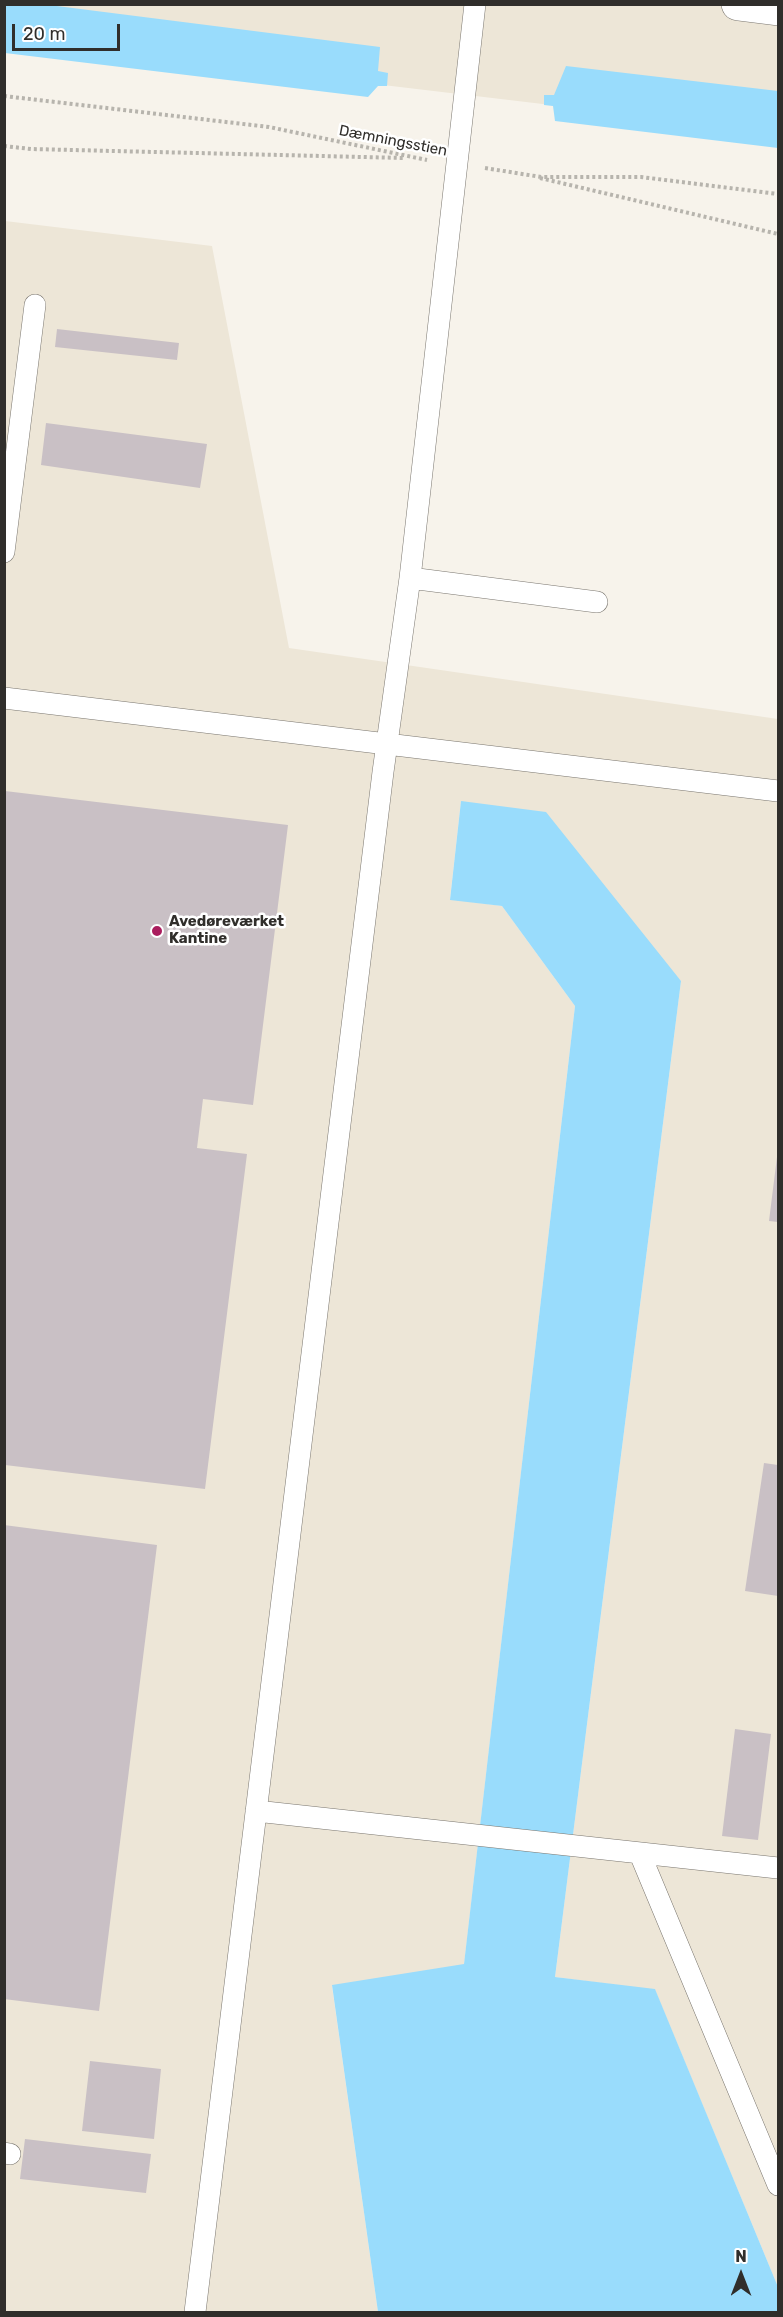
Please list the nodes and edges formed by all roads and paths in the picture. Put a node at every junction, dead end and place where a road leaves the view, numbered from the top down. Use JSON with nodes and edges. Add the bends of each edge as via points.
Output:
{"nodes":[{"id":1,"x":475,"y":4,"type":"edge"},
{"id":2,"x":738,"y":4,"type":"edge"},
{"id":3,"x":778,"y":9,"type":"edge"},
{"id":4,"x":4,"y":96,"type":"edge"},
{"id":5,"x":4,"y":146,"type":"edge"},
{"id":6,"x":414,"y":158,"type":"junction"},
{"id":7,"x":458,"y":166,"type":"junction"},
{"id":8,"x":505,"y":170,"type":"junction"},
{"id":9,"x":778,"y":194,"type":"edge"},
{"id":10,"x":778,"y":234,"type":"edge"},
{"id":11,"x":35,"y":305,"type":"dead end"},
{"id":12,"x":4,"y":552,"type":"edge"},
{"id":13,"x":410,"y":578,"type":"junction"},
{"id":14,"x":597,"y":602,"type":"dead end"},
{"id":15,"x":4,"y":698,"type":"edge"},
{"id":16,"x":386,"y":743,"type":"junction"},
{"id":17,"x":778,"y":791,"type":"edge"},
{"id":18,"x":256,"y":1811,"type":"junction"},
{"id":19,"x":640,"y":1854,"type":"junction"},
{"id":20,"x":778,"y":1868,"type":"edge"},
{"id":21,"x":778,"y":2185,"type":"edge"},
{"id":22,"x":195,"y":2313,"type":"edge"}],
"edges":[{"from":1,"to":7,"type":"lane"},
{"from":2,"to":3,"type":"street"},
{"from":4,"to":6,"type":"path","name":"Dæmningsstien","via":[[269,127]]},
{"from":5,"to":6,"type":"path"},
{"from":6,"to":7,"type":"path","name":"Dæmningsstien"},
{"from":7,"to":8,"type":"path","name":"Dæmningsstien"},
{"from":7,"to":13,"type":"lane"},
{"from":8,"to":9,"type":"path","name":"Dæmningsstien","via":[[541,177],[642,177]]},
{"from":8,"to":10,"type":"path"},
{"from":11,"to":12,"type":"lane"},
{"from":13,"to":14,"type":"lane"},
{"from":13,"to":16,"type":"lane"},
{"from":15,"to":16,"type":"lane"},
{"from":16,"to":17,"type":"lane"},
{"from":16,"to":18,"type":"lane"},
{"from":18,"to":19,"type":"lane"},
{"from":18,"to":22,"type":"lane"},
{"from":19,"to":20,"type":"lane"},
{"from":19,"to":21,"type":"lane"}]}
